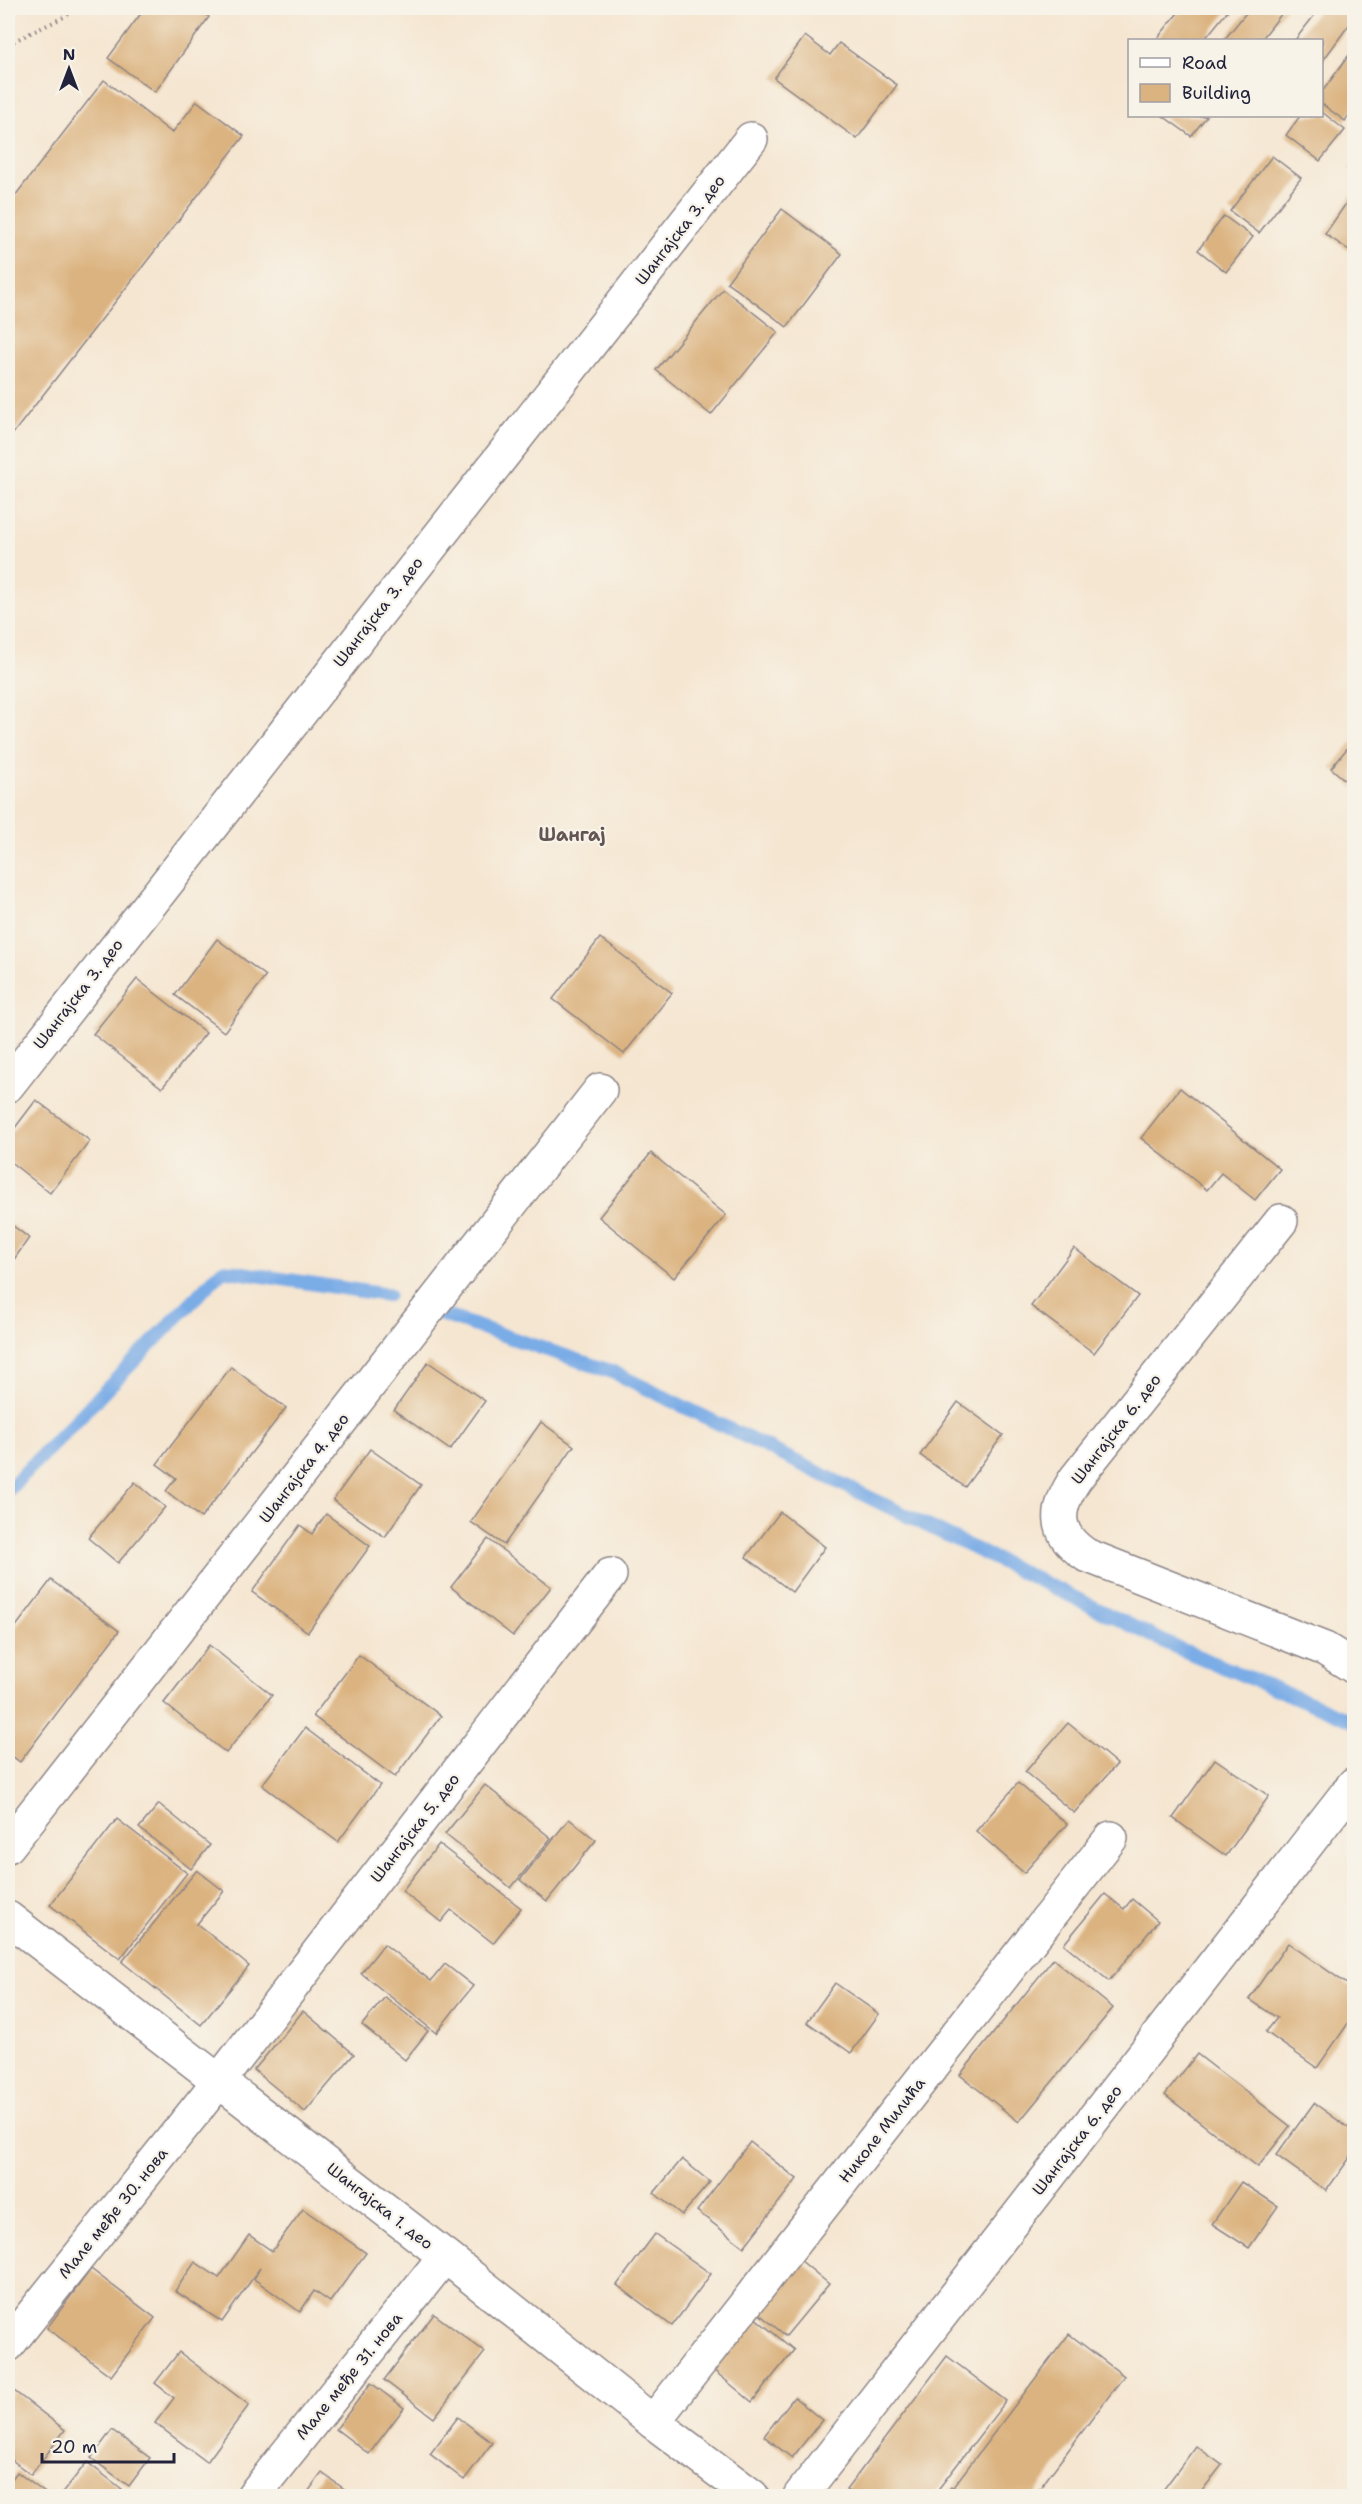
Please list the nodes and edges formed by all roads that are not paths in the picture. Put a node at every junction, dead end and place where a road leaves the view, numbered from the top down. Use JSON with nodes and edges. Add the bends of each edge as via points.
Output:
{"nodes":[{"id":1,"x":751,"y":139,"type":"dead end"},
{"id":2,"x":8,"y":1085,"type":"edge"},
{"id":3,"x":600,"y":1090,"type":"dead end"},
{"id":4,"x":1281,"y":1221,"type":"dead end"},
{"id":5,"x":610,"y":1575,"type":"dead end"},
{"id":6,"x":1354,"y":1667,"type":"edge"},
{"id":7,"x":1354,"y":1784,"type":"edge"},
{"id":8,"x":1111,"y":1838,"type":"dead end"},
{"id":9,"x":8,"y":1846,"type":"edge"},
{"id":10,"x":8,"y":1918,"type":"edge"},
{"id":11,"x":219,"y":2081,"type":"junction"},
{"id":12,"x":445,"y":2256,"type":"junction"},
{"id":13,"x":8,"y":2344,"type":"edge"},
{"id":14,"x":653,"y":2422,"type":"junction"},
{"id":15,"x":253,"y":2496,"type":"edge"},
{"id":16,"x":752,"y":2496,"type":"edge"},
{"id":17,"x":800,"y":2496,"type":"edge"}],
"edges":[{"from":1,"to":2,"type":"street","name":"Шангајска 3. део"},
{"from":3,"to":9,"type":"street","name":"Шангајска 4. део"},
{"from":4,"to":6,"type":"street","name":"Шангајска 6. део","via":[[1076,1478],[1061,1507],[1061,1522],[1072,1546],[1086,1555],[1325,1649]]},
{"from":5,"to":11,"type":"street","name":"Шангајска 5. део"},
{"from":7,"to":17,"type":"street","name":"Шангајска 6. део"},
{"from":8,"to":14,"type":"street","name":"Николе Милића"},
{"from":10,"to":11,"type":"street","name":"Шангајска 1. део"},
{"from":11,"to":12,"type":"street","name":"Шангајска 1. део"},
{"from":11,"to":13,"type":"street","name":"Мале међе 30. нова"},
{"from":12,"to":14,"type":"street","name":"Шангајска 1. део"},
{"from":12,"to":15,"type":"street","name":"Мале међе 31. нова"},
{"from":14,"to":16,"type":"street","name":"Шангајска 1. део"}]}
